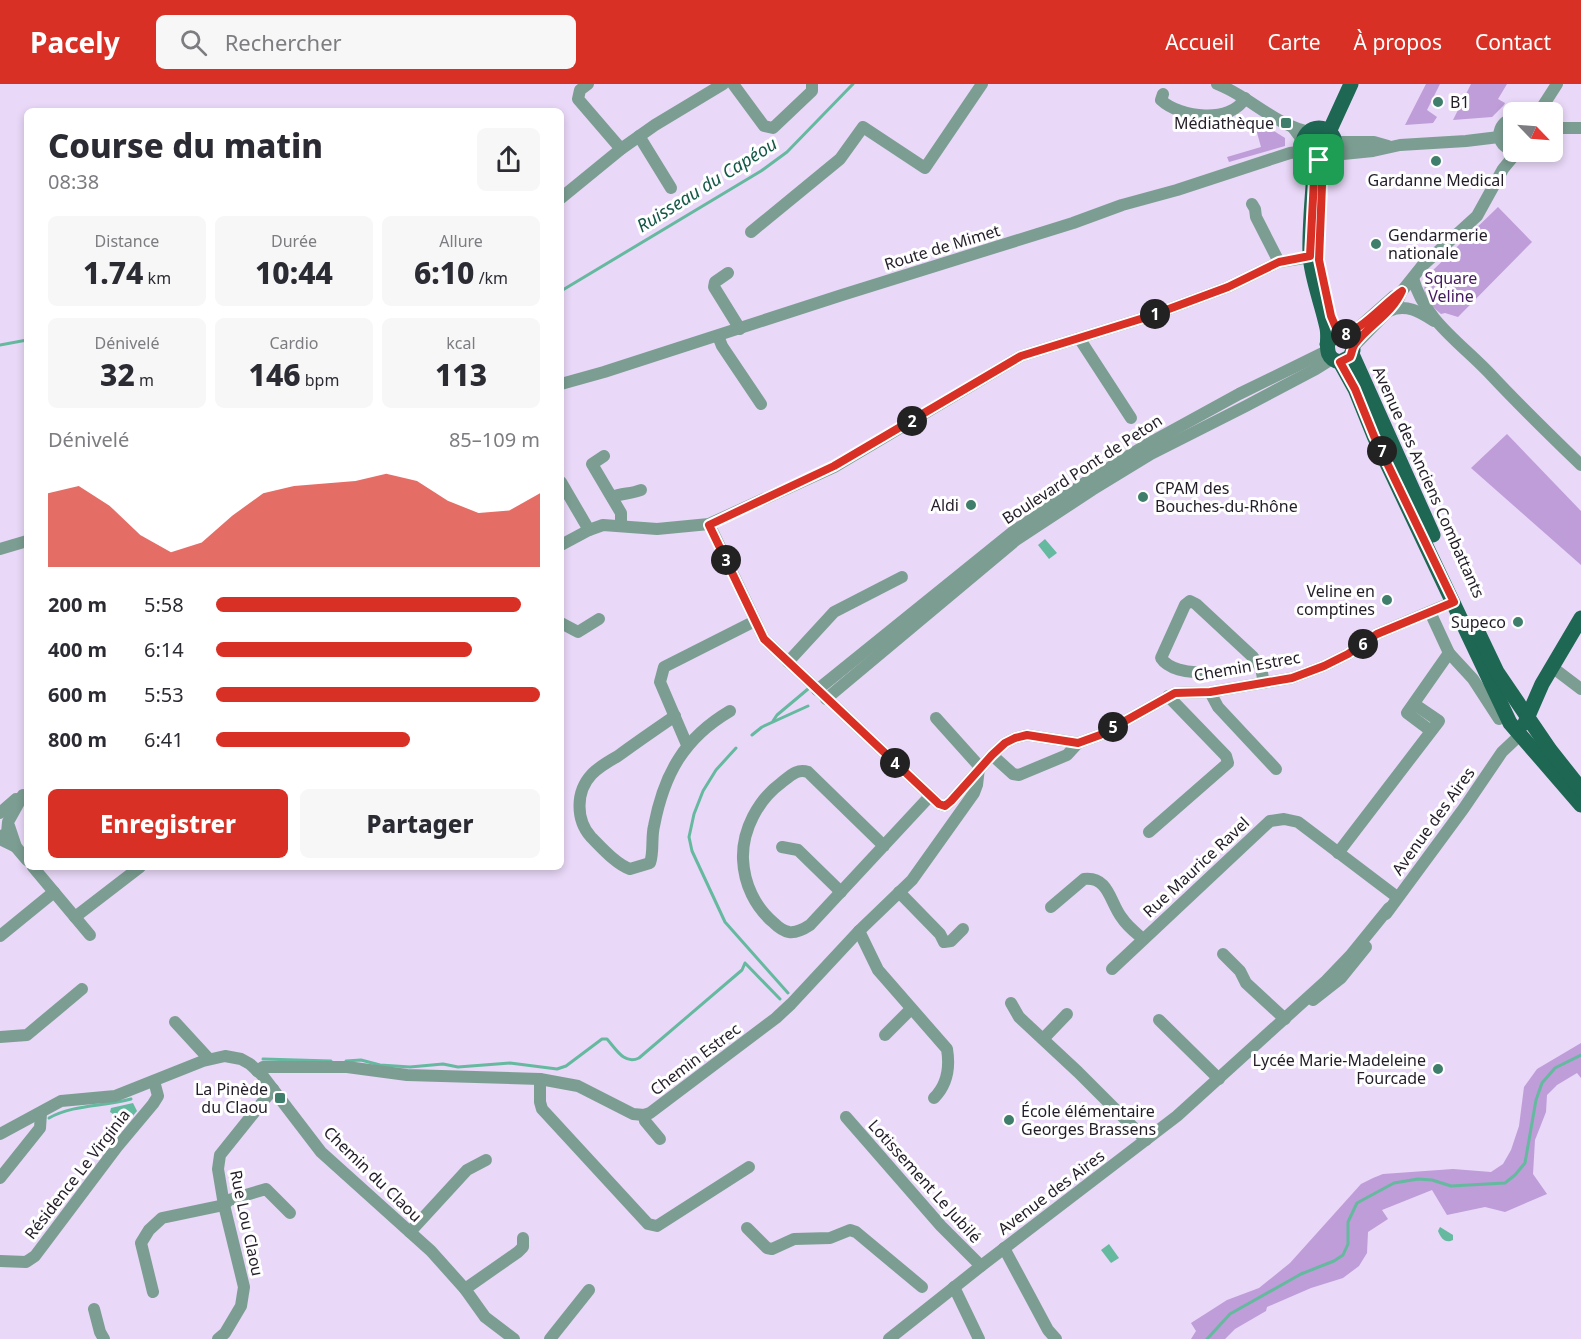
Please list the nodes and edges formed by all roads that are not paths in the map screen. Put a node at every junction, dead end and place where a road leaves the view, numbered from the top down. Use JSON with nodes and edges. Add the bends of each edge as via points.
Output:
{"nodes":[{"id":1,"x":588,"y":84,"type":"edge"},
{"id":2,"x":720,"y":84,"type":"edge"},
{"id":3,"x":733,"y":84,"type":"edge"},
{"id":4,"x":812,"y":84,"type":"edge"},
{"id":5,"x":981,"y":84,"type":"edge"},
{"id":6,"x":1217,"y":84,"type":"edge"},
{"id":7,"x":1343,"y":84,"type":"edge"},
{"id":8,"x":1352,"y":84,"type":"edge"},
{"id":9,"x":1547,"y":84,"type":"edge"},
{"id":10,"x":1557,"y":84,"type":"edge"},
{"id":11,"x":1163,"y":94,"type":"dead end"},
{"id":12,"x":1245,"y":98,"type":"junction"},
{"id":13,"x":1536,"y":102,"type":"edge"},
{"id":14,"x":1545,"y":102,"type":"edge"},
{"id":15,"x":1503,"y":124,"type":"edge"},
{"id":16,"x":1563,"y":128,"type":"edge"},
{"id":17,"x":1581,"y":128,"type":"edge"},
{"id":18,"x":639,"y":136,"type":"junction"},
{"id":19,"x":1499,"y":137,"type":"junction"},
{"id":20,"x":1313,"y":144,"type":"junction"},
{"id":21,"x":1503,"y":146,"type":"edge"},
{"id":22,"x":621,"y":149,"type":"junction"},
{"id":23,"x":1508,"y":162,"type":"edge"},
{"id":24,"x":671,"y":188,"type":"dead end"},
{"id":25,"x":564,"y":194,"type":"edge"},
{"id":26,"x":1252,"y":204,"type":"dead end"},
{"id":27,"x":751,"y":232,"type":"dead end"},
{"id":28,"x":1310,"y":256,"type":"junction"},
{"id":29,"x":1279,"y":262,"type":"junction"},
{"id":30,"x":728,"y":273,"type":"dead end"},
{"id":31,"x":1413,"y":278,"type":"junction"},
{"id":32,"x":1402,"y":291,"type":"junction"},
{"id":33,"x":1389,"y":310,"type":"junction"},
{"id":34,"x":1440,"y":325,"type":"junction"},
{"id":35,"x":740,"y":329,"type":"junction"},
{"id":36,"x":718,"y":336,"type":"junction"},
{"id":37,"x":1079,"y":338,"type":"junction"},
{"id":38,"x":1339,"y":348,"type":"junction"},
{"id":39,"x":604,"y":372,"type":"junction"},
{"id":40,"x":564,"y":383,"type":"edge"},
{"id":41,"x":564,"y":388,"type":"edge"},
{"id":42,"x":761,"y":404,"type":"dead end"},
{"id":43,"x":1131,"y":418,"type":"dead end"},
{"id":44,"x":604,"y":456,"type":"dead end"},
{"id":45,"x":1581,"y":465,"type":"edge"},
{"id":46,"x":564,"y":487,"type":"edge"},
{"id":47,"x":641,"y":490,"type":"dead end"},
{"id":48,"x":612,"y":497,"type":"junction"},
{"id":49,"x":621,"y":525,"type":"junction"},
{"id":50,"x":709,"y":525,"type":"junction"},
{"id":51,"x":589,"y":530,"type":"junction"},
{"id":52,"x":24,"y":542,"type":"edge"},
{"id":53,"x":564,"y":543,"type":"edge"},
{"id":54,"x":0,"y":549,"type":"edge"},
{"id":55,"x":902,"y":577,"type":"dead end"},
{"id":56,"x":1454,"y":602,"type":"junction"},
{"id":57,"x":1430,"y":612,"type":"junction"},
{"id":58,"x":1581,"y":618,"type":"edge"},
{"id":59,"x":599,"y":619,"type":"dead end"},
{"id":60,"x":755,"y":621,"type":"junction"},
{"id":61,"x":564,"y":625,"type":"edge"},
{"id":62,"x":1447,"y":656,"type":"junction"},
{"id":63,"x":788,"y":662,"type":"junction"},
{"id":64,"x":1552,"y":667,"type":"junction"},
{"id":65,"x":1200,"y":672,"type":"dead end"},
{"id":66,"x":1264,"y":682,"type":"junction"},
{"id":67,"x":1581,"y":689,"type":"edge"},
{"id":68,"x":1210,"y":692,"type":"junction"},
{"id":69,"x":822,"y":694,"type":"junction"},
{"id":70,"x":1168,"y":696,"type":"junction"},
{"id":71,"x":1498,"y":699,"type":"junction"},
{"id":72,"x":1526,"y":709,"type":"junction"},
{"id":73,"x":730,"y":711,"type":"dead end"},
{"id":74,"x":675,"y":716,"type":"junction"},
{"id":75,"x":936,"y":718,"type":"dead end"},
{"id":76,"x":1509,"y":729,"type":"junction"},
{"id":77,"x":1078,"y":743,"type":"junction"},
{"id":78,"x":1545,"y":743,"type":"junction"},
{"id":79,"x":687,"y":745,"type":"junction"},
{"id":80,"x":992,"y":755,"type":"junction"},
{"id":81,"x":980,"y":767,"type":"junction"},
{"id":82,"x":1276,"y":769,"type":"dead end"},
{"id":83,"x":1581,"y":789,"type":"edge"},
{"id":84,"x":24,"y":794,"type":"edge"},
{"id":85,"x":930,"y":796,"type":"junction"},
{"id":86,"x":1581,"y":805,"type":"edge"},
{"id":87,"x":4,"y":819,"type":"edge"},
{"id":88,"x":1149,"y":832,"type":"dead end"},
{"id":89,"x":0,"y":838,"type":"edge"},
{"id":90,"x":884,"y":846,"type":"junction"},
{"id":91,"x":16,"y":847,"type":"junction"},
{"id":92,"x":782,"y":847,"type":"dead end"},
{"id":93,"x":1338,"y":853,"type":"junction"},
{"id":94,"x":24,"y":856,"type":"edge"},
{"id":95,"x":36,"y":870,"type":"edge"},
{"id":96,"x":136,"y":870,"type":"edge"},
{"id":97,"x":54,"y":892,"type":"junction"},
{"id":98,"x":841,"y":892,"type":"junction"},
{"id":99,"x":899,"y":892,"type":"junction"},
{"id":100,"x":1397,"y":897,"type":"junction"},
{"id":101,"x":1051,"y":907,"type":"dead end"},
{"id":102,"x":75,"y":917,"type":"junction"},
{"id":103,"x":963,"y":928,"type":"dead end"},
{"id":104,"x":859,"y":931,"type":"junction"},
{"id":105,"x":90,"y":935,"type":"dead end"},
{"id":106,"x":0,"y":936,"type":"edge"},
{"id":107,"x":1143,"y":939,"type":"junction"},
{"id":108,"x":1223,"y":954,"type":"dead end"},
{"id":109,"x":1112,"y":969,"type":"dead end"},
{"id":110,"x":82,"y":989,"type":"dead end"},
{"id":111,"x":1011,"y":1003,"type":"dead end"},
{"id":112,"x":911,"y":1009,"type":"junction"},
{"id":113,"x":1067,"y":1014,"type":"dead end"},
{"id":114,"x":1285,"y":1019,"type":"junction"},
{"id":115,"x":1159,"y":1020,"type":"dead end"},
{"id":116,"x":175,"y":1022,"type":"dead end"},
{"id":117,"x":885,"y":1035,"type":"dead end"},
{"id":118,"x":0,"y":1037,"type":"edge"},
{"id":119,"x":1043,"y":1039,"type":"junction"},
{"id":120,"x":209,"y":1059,"type":"junction"},
{"id":121,"x":257,"y":1071,"type":"junction"},
{"id":122,"x":540,"y":1079,"type":"junction"},
{"id":123,"x":1219,"y":1079,"type":"junction"},
{"id":124,"x":154,"y":1081,"type":"junction"},
{"id":125,"x":273,"y":1089,"type":"junction"},
{"id":126,"x":934,"y":1098,"type":"dead end"},
{"id":127,"x":41,"y":1113,"type":"junction"},
{"id":128,"x":644,"y":1115,"type":"junction"},
{"id":129,"x":846,"y":1117,"type":"dead end"},
{"id":130,"x":0,"y":1134,"type":"edge"},
{"id":131,"x":660,"y":1140,"type":"dead end"},
{"id":132,"x":1146,"y":1140,"type":"junction"},
{"id":133,"x":486,"y":1160,"type":"dead end"},
{"id":134,"x":749,"y":1167,"type":"dead end"},
{"id":135,"x":0,"y":1178,"type":"edge"},
{"id":136,"x":224,"y":1205,"type":"junction"},
{"id":137,"x":290,"y":1213,"type":"dead end"},
{"id":138,"x":747,"y":1228,"type":"dead end"},
{"id":139,"x":410,"y":1232,"type":"junction"},
{"id":140,"x":523,"y":1238,"type":"dead end"},
{"id":141,"x":1004,"y":1248,"type":"junction"},
{"id":142,"x":0,"y":1261,"type":"edge"},
{"id":143,"x":981,"y":1266,"type":"junction"},
{"id":144,"x":922,"y":1287,"type":"junction"},
{"id":145,"x":954,"y":1287,"type":"junction"},
{"id":146,"x":465,"y":1289,"type":"junction"},
{"id":147,"x":590,"y":1290,"type":"dead end"},
{"id":148,"x":153,"y":1292,"type":"dead end"},
{"id":149,"x":942,"y":1296,"type":"junction"},
{"id":150,"x":927,"y":1307,"type":"junction"},
{"id":151,"x":94,"y":1309,"type":"dead end"},
{"id":152,"x":104,"y":1339,"type":"edge"},
{"id":153,"x":218,"y":1339,"type":"edge"},
{"id":154,"x":514,"y":1339,"type":"edge"},
{"id":155,"x":550,"y":1339,"type":"edge"},
{"id":156,"x":889,"y":1339,"type":"edge"},
{"id":157,"x":980,"y":1339,"type":"edge"},
{"id":158,"x":1056,"y":1339,"type":"edge"}],
"edges":[{"from":1,"to":22,"type":"street","via":[[580,90],[578,99]]},
{"from":2,"to":18,"type":"street","via":[[667,110]]},
{"from":3,"to":4,"type":"street","via":[[769,128],[812,92]]},
{"from":5,"to":27,"type":"street","via":[[925,168],[863,127],[840,159]]},
{"from":6,"to":12,"type":"street"},
{"from":7,"to":20,"type":"main road"},
{"from":8,"to":20,"type":"main road"},
{"from":9,"to":13,"type":"street"},
{"from":10,"to":14,"type":"street"},
{"from":11,"to":12,"type":"street","via":[[1161,100],[1167,105],[1208,117],[1236,108]]},
{"from":12,"to":20,"type":"street"},
{"from":15,"to":19,"type":"street"},
{"from":16,"to":17,"type":"street"},
{"from":18,"to":22,"type":"street"},
{"from":18,"to":24,"type":"street"},
{"from":19,"to":20,"type":"street","via":[[1388,146],[1374,142]]},
{"from":19,"to":21,"type":"street"},
{"from":20,"to":28,"type":"main road"},
{"from":20,"to":35,"type":"street","name":"Route de Mimet"},
{"from":20,"to":38,"type":"main road","via":[[1319,260]]},
{"from":22,"to":25,"type":"street"},
{"from":23,"to":31,"type":"street","via":[[1477,216]]},
{"from":26,"to":29,"type":"street"},
{"from":28,"to":29,"type":"street"},
{"from":28,"to":38,"type":"main road","via":[[1328,334]]},
{"from":29,"to":37,"type":"street","via":[[1228,287]]},
{"from":30,"to":35,"type":"street","via":[[714,287]]},
{"from":31,"to":32,"type":"street"},
{"from":31,"to":34,"type":"street","via":[[1420,299]]},
{"from":32,"to":33,"type":"street"},
{"from":32,"to":38,"type":"street"},
{"from":33,"to":34,"type":"street","via":[[1410,308]]},
{"from":33,"to":38,"type":"street"},
{"from":34,"to":45,"type":"street"},
{"from":35,"to":36,"type":"street","name":"Route de Mimet"},
{"from":36,"to":39,"type":"street","name":"Route de Mimet"},
{"from":36,"to":42,"type":"street"},
{"from":37,"to":43,"type":"street"},
{"from":37,"to":50,"type":"street","via":[[1021,356],[834,466]]},
{"from":38,"to":56,"type":"main road","name":"Avenue des Anciens Combattants","via":[[1374,436]]},
{"from":38,"to":69,"type":"street","name":"Boulevard Pont de Peton","via":[[1311,357],[1239,394],[1086,482],[1014,531]]},
{"from":38,"to":72,"type":"main road","name":"Avenue des Anciens Combattants","via":[[1497,672]]},
{"from":39,"to":40,"type":"street","name":"Route de Mimet"},
{"from":39,"to":41,"type":"street","name":"Route de Mimet"},
{"from":44,"to":48,"type":"street","via":[[592,464]]},
{"from":46,"to":51,"type":"street"},
{"from":47,"to":48,"type":"street"},
{"from":48,"to":49,"type":"street","via":[[621,513]]},
{"from":49,"to":50,"type":"street","via":[[657,530]]},
{"from":49,"to":51,"type":"street"},
{"from":50,"to":60,"type":"street"},
{"from":51,"to":53,"type":"street"},
{"from":52,"to":54,"type":"street"},
{"from":55,"to":63,"type":"street","via":[[834,612]]},
{"from":56,"to":57,"type":"street","name":"Chemin Estrec"},
{"from":56,"to":71,"type":"main road","name":"Avenue des Anciens Combattants"},
{"from":57,"to":62,"type":"street"},
{"from":57,"to":66,"type":"street","name":"Chemin Estrec","via":[[1377,634],[1324,666],[1292,678]]},
{"from":58,"to":64,"type":"main road"},
{"from":59,"to":61,"type":"street","via":[[578,632]]},
{"from":60,"to":63,"type":"street","via":[[764,639]]},
{"from":60,"to":74,"type":"street","via":[[664,667],[660,682]]},
{"from":62,"to":76,"type":"street","via":[[1473,679]]},
{"from":62,"to":93,"type":"street","via":[[1414,704],[1439,721]]},
{"from":63,"to":69,"type":"street"},
{"from":64,"to":67,"type":"street"},
{"from":64,"to":72,"type":"main road"},
{"from":65,"to":66,"type":"street","via":[[1189,673],[1164,663],[1161,657],[1185,604],[1190,602],[1253,657]]},
{"from":66,"to":68,"type":"street","name":"Chemin Estrec"},
{"from":68,"to":70,"type":"street","name":"Chemin Estrec"},
{"from":68,"to":82,"type":"street","via":[[1218,707]]},
{"from":69,"to":85,"type":"street"},
{"from":70,"to":77,"type":"street","name":"Chemin Estrec","via":[[1100,735]]},
{"from":70,"to":88,"type":"street","via":[[1226,756],[1228,763]]},
{"from":71,"to":72,"type":"main road"},
{"from":71,"to":76,"type":"main road","name":"Avenue des Anciens Combattants"},
{"from":72,"to":76,"type":"main road"},
{"from":72,"to":78,"type":"main road","name":"Avenue des Anciens Combattants"},
{"from":73,"to":79,"type":"street"},
{"from":74,"to":79,"type":"street"},
{"from":74,"to":79,"type":"street","via":[[592,773],[583,788],[579,811],[582,822],[596,842],[625,867],[650,863],[658,806]]},
{"from":75,"to":81,"type":"street"},
{"from":76,"to":78,"type":"main road"},
{"from":76,"to":86,"type":"main road","name":"Avenue des Anciens Combattants"},
{"from":76,"to":100,"type":"street","name":"Avenue des Aires","via":[[1502,752]]},
{"from":77,"to":80,"type":"street","name":"Chemin Estrec","via":[[1027,735],[1005,743]]},
{"from":77,"to":80,"type":"street","name":"Chemin Estrec","via":[[1067,754],[1019,775]]},
{"from":78,"to":83,"type":"main road","name":"Avenue des Anciens Combattants"},
{"from":80,"to":81,"type":"street","name":"Chemin Estrec"},
{"from":81,"to":85,"type":"street","via":[[945,806]]},
{"from":81,"to":99,"type":"street","name":"Chemin Estrec","via":[[974,793],[912,880]]},
{"from":84,"to":87,"type":"street"},
{"from":85,"to":90,"type":"street"},
{"from":87,"to":89,"type":"street","via":[[7,833]]},
{"from":87,"to":91,"type":"street"},
{"from":89,"to":91,"type":"street"},
{"from":90,"to":98,"type":"street"},
{"from":90,"to":98,"type":"street","via":[[808,772],[795,772],[774,788],[750,822],[744,846],[746,876],[757,905],[777,926],[791,932],[810,925]]},
{"from":91,"to":94,"type":"street"},
{"from":92,"to":98,"type":"street","via":[[798,850]]},
{"from":93,"to":100,"type":"street","name":"Rue Maurice Ravel"},
{"from":93,"to":107,"type":"street","name":"Rue Maurice Ravel","via":[[1298,822],[1270,821]]},
{"from":95,"to":97,"type":"street"},
{"from":96,"to":102,"type":"street"},
{"from":97,"to":102,"type":"street"},
{"from":97,"to":106,"type":"street"},
{"from":99,"to":103,"type":"street","via":[[944,942],[951,941]]},
{"from":99,"to":104,"type":"street","name":"Chemin Estrec"},
{"from":100,"to":114,"type":"street","name":"Avenue des Aires","via":[[1350,956]]},
{"from":101,"to":107,"type":"street","via":[[1084,879],[1097,880],[1108,891],[1122,918]]},
{"from":102,"to":105,"type":"street"},
{"from":104,"to":112,"type":"street","via":[[878,970]]},
{"from":104,"to":128,"type":"street","name":"Chemin Estrec","via":[[776,1018],[656,1110]]},
{"from":107,"to":109,"type":"street","name":"Rue Maurice Ravel"},
{"from":108,"to":114,"type":"street","via":[[1246,983]]},
{"from":110,"to":118,"type":"street","via":[[27,1035]]},
{"from":111,"to":119,"type":"street","via":[[1019,1017]]},
{"from":112,"to":117,"type":"street"},
{"from":112,"to":126,"type":"street","via":[[947,1049],[944,1088]]},
{"from":113,"to":119,"type":"street"},
{"from":114,"to":123,"type":"street","name":"Avenue des Aires"},
{"from":115,"to":123,"type":"street"},
{"from":116,"to":120,"type":"street"},
{"from":119,"to":132,"type":"street"},
{"from":120,"to":121,"type":"street","name":"Chemin du Claou","via":[[241,1059]]},
{"from":120,"to":124,"type":"street","name":"Chemin du Claou"},
{"from":121,"to":122,"type":"street","name":"Chemin Estrec","via":[[263,1067],[347,1067],[407,1075]]},
{"from":121,"to":125,"type":"street","name":"Chemin du Claou"},
{"from":122,"to":128,"type":"street","name":"Chemin Estrec","via":[[578,1086],[622,1110]]},
{"from":122,"to":134,"type":"street","via":[[542,1109],[652,1226]]},
{"from":123,"to":132,"type":"street","name":"Avenue des Aires"},
{"from":124,"to":127,"type":"street","name":"Chemin du Claou","via":[[115,1096],[62,1101]]},
{"from":124,"to":142,"type":"street","name":"Résidence Le Virginia","via":[[158,1096],[153,1104],[35,1256],[26,1262]]},
{"from":125,"to":136,"type":"street","name":"Rue Lou Claou","via":[[220,1155],[218,1169]]},
{"from":125,"to":139,"type":"street","name":"Chemin du Claou","via":[[321,1152]]},
{"from":127,"to":130,"type":"street","name":"Chemin du Claou"},
{"from":127,"to":135,"type":"street","via":[[40,1128]]},
{"from":128,"to":131,"type":"street"},
{"from":129,"to":143,"type":"street","name":"Lotissement Le Jubilé"},
{"from":132,"to":141,"type":"street","name":"Avenue des Aires"},
{"from":133,"to":139,"type":"street","via":[[467,1170]]},
{"from":136,"to":137,"type":"street","via":[[266,1189]]},
{"from":136,"to":148,"type":"street","via":[[162,1218],[149,1230],[141,1243]]},
{"from":136,"to":153,"type":"street","name":"Rue Lou Claou","via":[[244,1287],[241,1306]]},
{"from":138,"to":144,"type":"street","via":[[772,1249],[794,1239],[830,1238],[850,1230],[856,1232]]},
{"from":139,"to":146,"type":"street","name":"Chemin du Claou"},
{"from":140,"to":146,"type":"street","via":[[523,1247],[518,1252]]},
{"from":141,"to":143,"type":"street","name":"Avenue des Aires"},
{"from":141,"to":158,"type":"street"},
{"from":143,"to":145,"type":"street","name":"Avenue des Aires"},
{"from":144,"to":149,"type":"street"},
{"from":144,"to":150,"type":"street"},
{"from":145,"to":149,"type":"street","name":"Avenue des Aires"},
{"from":145,"to":157,"type":"street"},
{"from":146,"to":154,"type":"street","name":"Chemin du Claou","via":[[485,1317]]},
{"from":147,"to":155,"type":"street"},
{"from":149,"to":150,"type":"street","name":"Avenue des Aires"},
{"from":150,"to":156,"type":"street","name":"Avenue des Aires"},
{"from":151,"to":152,"type":"street"}]}
